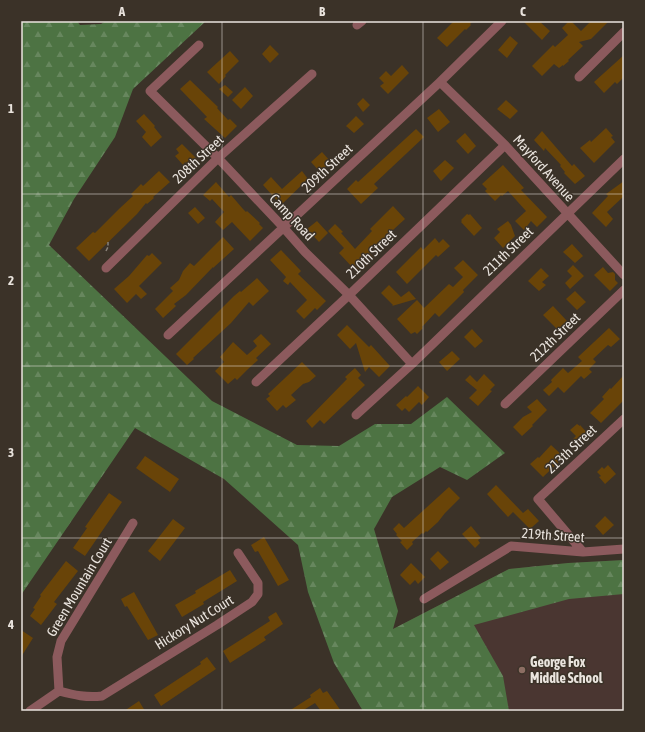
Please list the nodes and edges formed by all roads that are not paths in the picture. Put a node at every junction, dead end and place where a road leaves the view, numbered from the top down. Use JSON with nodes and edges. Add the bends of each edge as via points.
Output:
{"nodes":[{"id":1,"x":502,"y":21,"type":"edge"},
{"id":2,"x":624,"y":32,"type":"edge"},
{"id":3,"x":199,"y":45,"type":"dead end"},
{"id":4,"x":312,"y":74,"type":"dead end"},
{"id":5,"x":579,"y":77,"type":"dead end"},
{"id":6,"x":440,"y":82,"type":"junction"},
{"id":7,"x":505,"y":145,"type":"junction"},
{"id":8,"x":218,"y":158,"type":"junction"},
{"id":9,"x":624,"y":159,"type":"edge"},
{"id":10,"x":567,"y":214,"type":"junction"},
{"id":11,"x":283,"y":227,"type":"junction"},
{"id":12,"x":106,"y":268,"type":"dead end"},
{"id":13,"x":624,"y":275,"type":"edge"},
{"id":14,"x":624,"y":290,"type":"edge"},
{"id":15,"x":349,"y":295,"type":"junction"},
{"id":16,"x":168,"y":335,"type":"dead end"},
{"id":17,"x":412,"y":364,"type":"junction"},
{"id":18,"x":256,"y":382,"type":"dead end"},
{"id":19,"x":505,"y":404,"type":"dead end"},
{"id":20,"x":356,"y":415,"type":"dead end"},
{"id":21,"x":624,"y":419,"type":"edge"},
{"id":22,"x":133,"y":522,"type":"dead end"},
{"id":23,"x":624,"y":549,"type":"edge"},
{"id":24,"x":583,"y":552,"type":"junction"},
{"id":25,"x":238,"y":554,"type":"dead end"},
{"id":26,"x":424,"y":599,"type":"dead end"},
{"id":27,"x":59,"y":692,"type":"junction"},
{"id":28,"x":30,"y":711,"type":"edge"}],
"edges":[{"from":1,"to":6,"type":"street","name":"209th Street"},
{"from":2,"to":5,"type":"street"},
{"from":3,"to":8,"type":"street","name":"Camp Road","via":[[150,91]]},
{"from":4,"to":8,"type":"street","name":"208th Street"},
{"from":6,"to":7,"type":"street","name":"Mayford Avenue"},
{"from":6,"to":11,"type":"street","name":"209th Street"},
{"from":7,"to":10,"type":"street","name":"Mayford Avenue"},
{"from":7,"to":15,"type":"street","name":"210th Street"},
{"from":8,"to":11,"type":"street","name":"Camp Road"},
{"from":8,"to":12,"type":"street","name":"208th Street"},
{"from":9,"to":10,"type":"street","name":"211th Street"},
{"from":10,"to":13,"type":"street","name":"Mayford Avenue"},
{"from":10,"to":17,"type":"street","name":"211th Street"},
{"from":11,"to":15,"type":"street","name":"Camp Road"},
{"from":11,"to":16,"type":"street","name":"209th Street"},
{"from":14,"to":19,"type":"street","name":"212th Street"},
{"from":15,"to":17,"type":"street","name":"Camp Road"},
{"from":15,"to":18,"type":"street","name":"210th Street"},
{"from":17,"to":20,"type":"street","name":"211th Street"},
{"from":21,"to":24,"type":"street","name":"213th Street","via":[[538,499]]},
{"from":22,"to":27,"type":"street","name":"Green Mountain Court","via":[[62,641],[57,657]]},
{"from":23,"to":24,"type":"street","name":"219th Street"},
{"from":24,"to":26,"type":"street","name":"219th Street","via":[[511,546]]},
{"from":25,"to":27,"type":"street","name":"Hickory Nut Court","via":[[258,584],[258,594],[252,602],[102,696],[82,697]]},
{"from":27,"to":28,"type":"street"}]}
